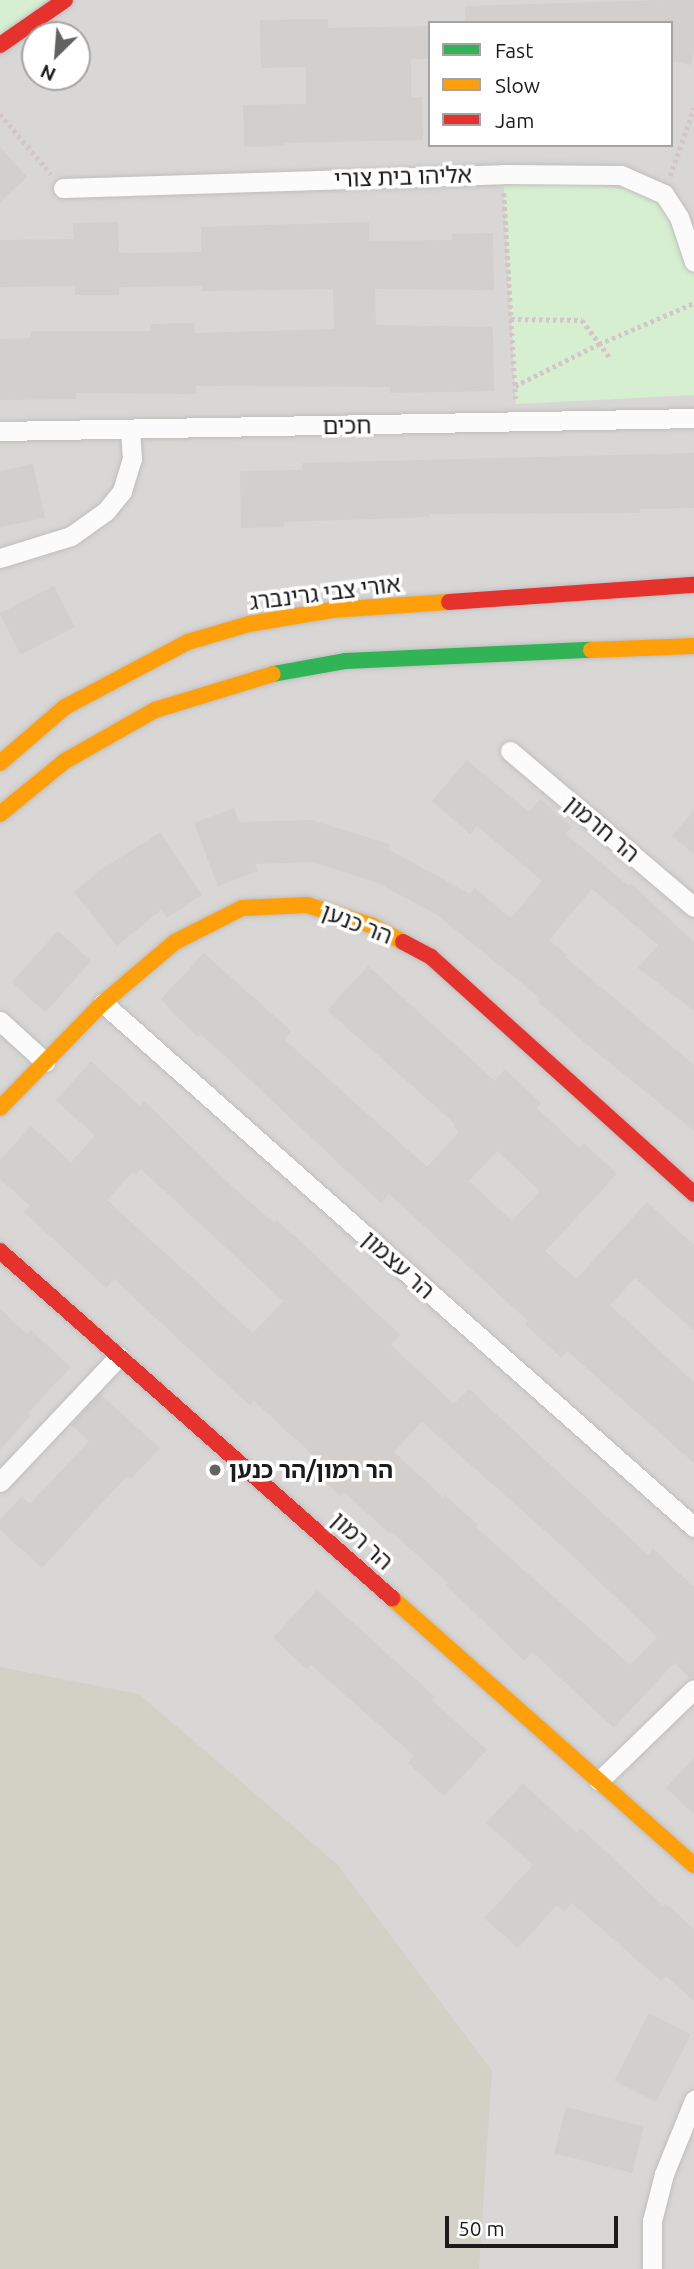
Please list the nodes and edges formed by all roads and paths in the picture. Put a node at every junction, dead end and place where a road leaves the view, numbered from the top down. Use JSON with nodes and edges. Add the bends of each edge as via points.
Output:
{"nodes":[{"id":1,"x":65,"y":0,"type":"edge"},
{"id":2,"x":0,"y":46,"type":"edge"},
{"id":3,"x":694,"y":108,"type":"edge"},
{"id":4,"x":0,"y":114,"type":"edge"},
{"id":5,"x":503,"y":174,"type":"junction"},
{"id":6,"x":63,"y":188,"type":"joint"},
{"id":7,"x":664,"y":194,"type":"junction"},
{"id":8,"x":694,"y":262,"type":"edge"},
{"id":9,"x":694,"y":303,"type":"edge"},
{"id":10,"x":511,"y":319,"type":"junction"},
{"id":11,"x":599,"y":344,"type":"junction"},
{"id":12,"x":611,"y":359,"type":"dead end"},
{"id":13,"x":515,"y":386,"type":"junction"},
{"id":14,"x":694,"y":418,"type":"edge"},
{"id":15,"x":517,"y":423,"type":"junction"},
{"id":16,"x":130,"y":429,"type":"junction"},
{"id":17,"x":0,"y":431,"type":"edge"},
{"id":18,"x":0,"y":558,"type":"edge"},
{"id":19,"x":694,"y":585,"type":"edge"},
{"id":20,"x":694,"y":646,"type":"edge"},
{"id":21,"x":510,"y":751,"type":"dead end"},
{"id":22,"x":0,"y":763,"type":"edge"},
{"id":23,"x":0,"y":814,"type":"edge"},
{"id":24,"x":694,"y":907,"type":"edge"},
{"id":25,"x":103,"y":1003,"type":"junction"},
{"id":26,"x":0,"y":1021,"type":"edge"},
{"id":27,"x":44,"y":1062,"type":"junction"},
{"id":28,"x":0,"y":1108,"type":"edge"},
{"id":29,"x":694,"y":1194,"type":"edge"},
{"id":30,"x":0,"y":1251,"type":"edge"},
{"id":31,"x":119,"y":1356,"type":"junction"},
{"id":32,"x":0,"y":1482,"type":"edge"},
{"id":33,"x":694,"y":1527,"type":"edge"},
{"id":34,"x":694,"y":1689,"type":"edge"},
{"id":35,"x":599,"y":1781,"type":"junction"},
{"id":36,"x":694,"y":1865,"type":"edge"},
{"id":37,"x":694,"y":2100,"type":"edge"},
{"id":38,"x":652,"y":2269,"type":"edge"}],
"edges":[{"from":1,"to":2,"type":"street"},
{"from":3,"to":7,"type":"path"},
{"from":4,"to":6,"type":"path"},
{"from":5,"to":6,"type":"street","name":"אליהו בית צורי"},
{"from":5,"to":7,"type":"street","name":"אליהו בית צורי","via":[[621,175]]},
{"from":5,"to":10,"type":"path"},
{"from":7,"to":8,"type":"street","via":[[679,217]]},
{"from":9,"to":11,"type":"path"},
{"from":10,"to":11,"type":"path","via":[[582,320]]},
{"from":10,"to":13,"type":"path"},
{"from":11,"to":12,"type":"path"},
{"from":11,"to":13,"type":"path"},
{"from":13,"to":15,"type":"path"},
{"from":14,"to":15,"type":"street","name":"חכים"},
{"from":15,"to":16,"type":"street","name":"חכים"},
{"from":16,"to":17,"type":"street","name":"חכים"},
{"from":16,"to":18,"type":"street","via":[[132,459],[122,491],[106,511],[71,536]]},
{"from":19,"to":22,"type":"street","name":"אורי צבי גרינברג","via":[[332,610],[249,624],[188,642],[65,707]]},
{"from":20,"to":23,"type":"street","via":[[345,661],[271,674],[155,710],[65,761]]},
{"from":21,"to":24,"type":"street","name":"הר חרמון"},
{"from":25,"to":27,"type":"street","name":"הר כנען"},
{"from":25,"to":29,"type":"street","name":"הר כנען","via":[[175,942],[242,908],[307,905],[371,925],[431,957]]},
{"from":25,"to":33,"type":"street","name":"הר עצמון"},
{"from":26,"to":27,"type":"street"},
{"from":27,"to":28,"type":"street","name":"הר כנען"},
{"from":30,"to":31,"type":"street","name":"הר רמון"},
{"from":31,"to":32,"type":"street"},
{"from":31,"to":35,"type":"street","name":"הר רמון"},
{"from":34,"to":35,"type":"street"},
{"from":35,"to":36,"type":"street","name":"הר רמון"},
{"from":37,"to":38,"type":"street","via":[[664,2174],[652,2221]]}]}
